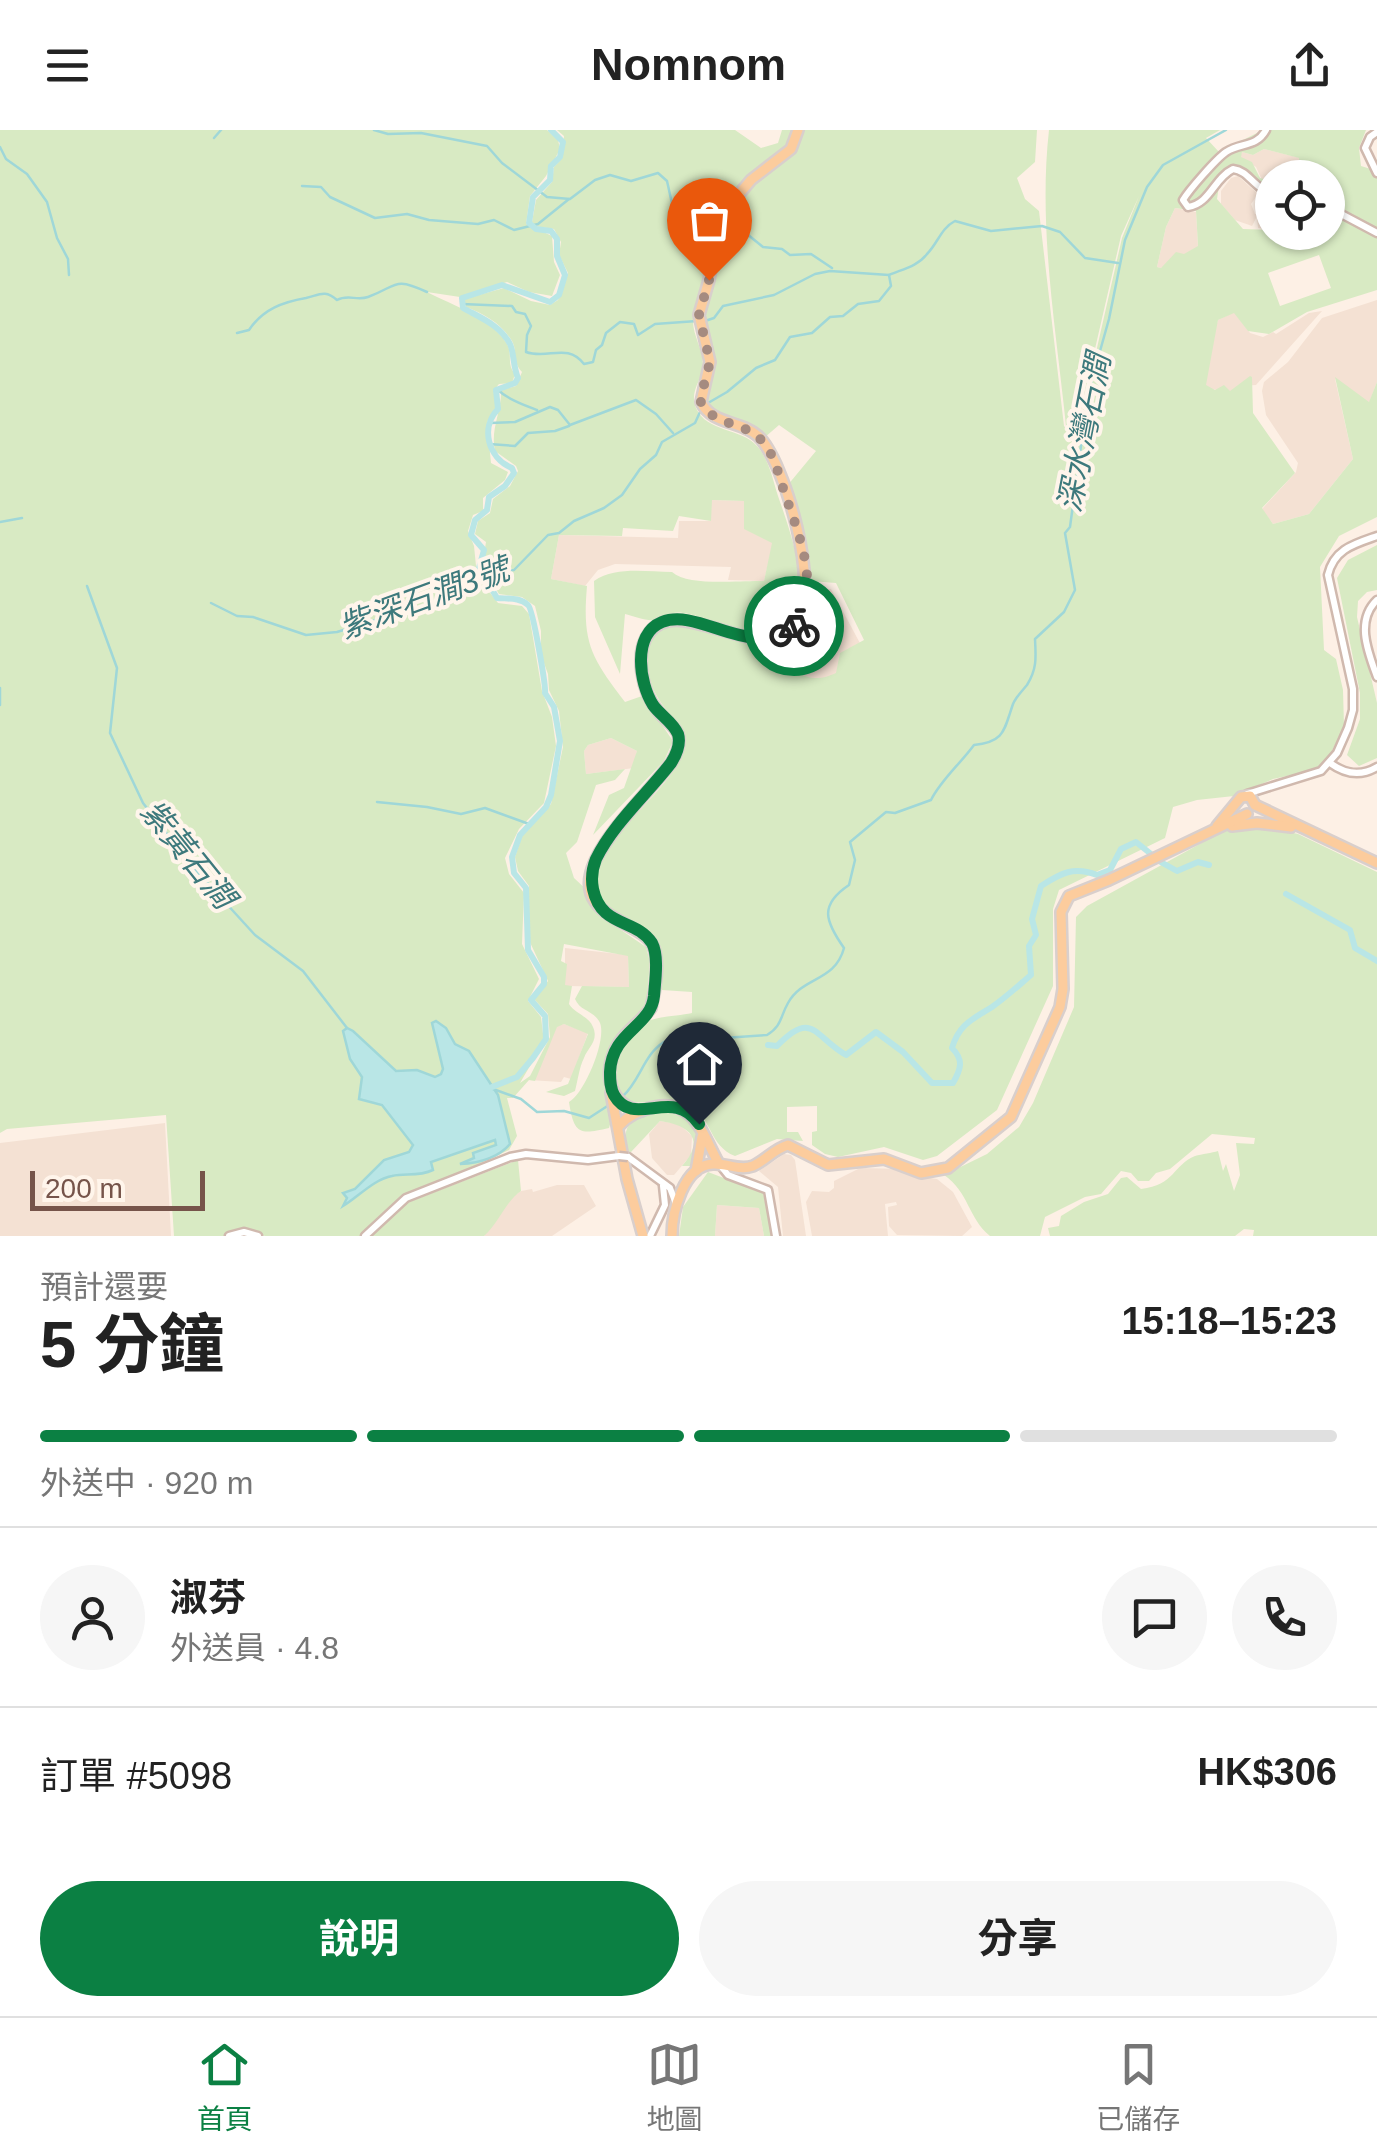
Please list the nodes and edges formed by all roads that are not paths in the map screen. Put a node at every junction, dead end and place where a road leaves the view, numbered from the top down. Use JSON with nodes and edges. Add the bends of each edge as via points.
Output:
{"nodes":[{"id":1,"x":798,"y":130,"type":"edge"},
{"id":2,"x":1266,"y":130,"type":"edge"},
{"id":3,"x":1377,"y":132,"type":"edge"},
{"id":4,"x":1377,"y":174,"type":"edge"},
{"id":5,"x":1255,"y":185,"type":"edge"},
{"id":6,"x":1345,"y":215,"type":"edge"},
{"id":7,"x":1377,"y":233,"type":"edge"},
{"id":8,"x":1377,"y":536,"type":"edge"},
{"id":9,"x":1377,"y":600,"type":"edge"},
{"id":10,"x":1377,"y":677,"type":"edge"},
{"id":11,"x":1340,"y":745,"type":"junction"},
{"id":12,"x":1330,"y":763,"type":"junction"},
{"id":13,"x":1377,"y":767,"type":"edge"},
{"id":14,"x":1352,"y":774,"type":"junction"},
{"id":15,"x":1274,"y":785,"type":"junction"},
{"id":16,"x":1240,"y":799,"type":"junction"},
{"id":17,"x":1252,"y":808,"type":"junction"},
{"id":18,"x":1212,"y":831,"type":"junction"},
{"id":19,"x":1308,"y":831,"type":"junction"},
{"id":20,"x":1377,"y":862,"type":"edge"},
{"id":21,"x":615,"y":1101,"type":"junction"},
{"id":22,"x":642,"y":1111,"type":"junction"},
{"id":23,"x":619,"y":1126,"type":"junction"},
{"id":24,"x":702,"y":1133,"type":"junction"},
{"id":25,"x":703,"y":1162,"type":"junction"},
{"id":26,"x":720,"y":1164,"type":"junction"},
{"id":27,"x":663,"y":1184,"type":"junction"},
{"id":28,"x":676,"y":1205,"type":"junction"},
{"id":29,"x":670,"y":1234,"type":"edge"},
{"id":30,"x":229,"y":1236,"type":"edge"},
{"id":31,"x":258,"y":1236,"type":"edge"},
{"id":32,"x":365,"y":1236,"type":"edge"},
{"id":33,"x":649,"y":1236,"type":"edge"},
{"id":34,"x":776,"y":1236,"type":"edge"}],
"edges":[{"from":1,"to":21,"type":"main road","via":[[791,149],[751,180],[721,218],[699,322],[710,362],[701,402],[712,417],[751,431],[770,452],[804,556],[804,603],[797,623],[778,636],[725,633],[679,619],[659,624],[645,638],[645,685],[678,742],[671,763],[592,871],[601,908],[646,937],[655,953],[652,1008],[617,1045],[611,1062]]},
{"from":2,"to":5,"type":"street","via":[[1257,142],[1221,156],[1183,200],[1190,208],[1198,204],[1235,168]]},
{"from":3,"to":4,"type":"street","via":[[1365,148]]},
{"from":6,"to":7,"type":"street"},
{"from":8,"to":11,"type":"street","via":[[1345,548],[1328,569],[1354,696]]},
{"from":9,"to":10,"type":"street","via":[[1364,624]]},
{"from":11,"to":12,"type":"street"},
{"from":11,"to":14,"type":"street","via":[[1341,764]]},
{"from":12,"to":14,"type":"street"},
{"from":12,"to":15,"type":"street","via":[[1312,776]]},
{"from":13,"to":14,"type":"street"},
{"from":15,"to":16,"type":"street"},
{"from":15,"to":17,"type":"street"},
{"from":16,"to":17,"type":"main road","via":[[1252,798]]},
{"from":16,"to":17,"type":"main road","via":[[1238,810]]},
{"from":16,"to":18,"type":"main road"},
{"from":17,"to":18,"type":"main road"},
{"from":17,"to":19,"type":"main road"},
{"from":18,"to":19,"type":"main road","via":[[1256,823]]},
{"from":18,"to":26,"type":"main road","via":[[1067,898],[1061,915],[1062,1000],[1015,1109],[948,1168],[921,1173],[888,1160],[833,1166],[788,1145],[748,1167]]},
{"from":19,"to":20,"type":"main road"},
{"from":21,"to":22,"type":"main road"},
{"from":21,"to":23,"type":"main road"},
{"from":22,"to":23,"type":"main road"},
{"from":22,"to":24,"type":"main road","via":[[682,1108]]},
{"from":23,"to":33,"type":"main road","via":[[628,1182]]},
{"from":24,"to":25,"type":"main road"},
{"from":24,"to":26,"type":"main road"},
{"from":25,"to":26,"type":"main road"},
{"from":25,"to":28,"type":"main road"},
{"from":26,"to":34,"type":"street","via":[[728,1175],[770,1192]]},
{"from":27,"to":28,"type":"street"},
{"from":27,"to":32,"type":"street","via":[[623,1156],[574,1160],[526,1154],[406,1198]]},
{"from":27,"to":33,"type":"street","via":[[665,1205]]},
{"from":28,"to":29,"type":"main road"},
{"from":30,"to":31,"type":"street"}]}
